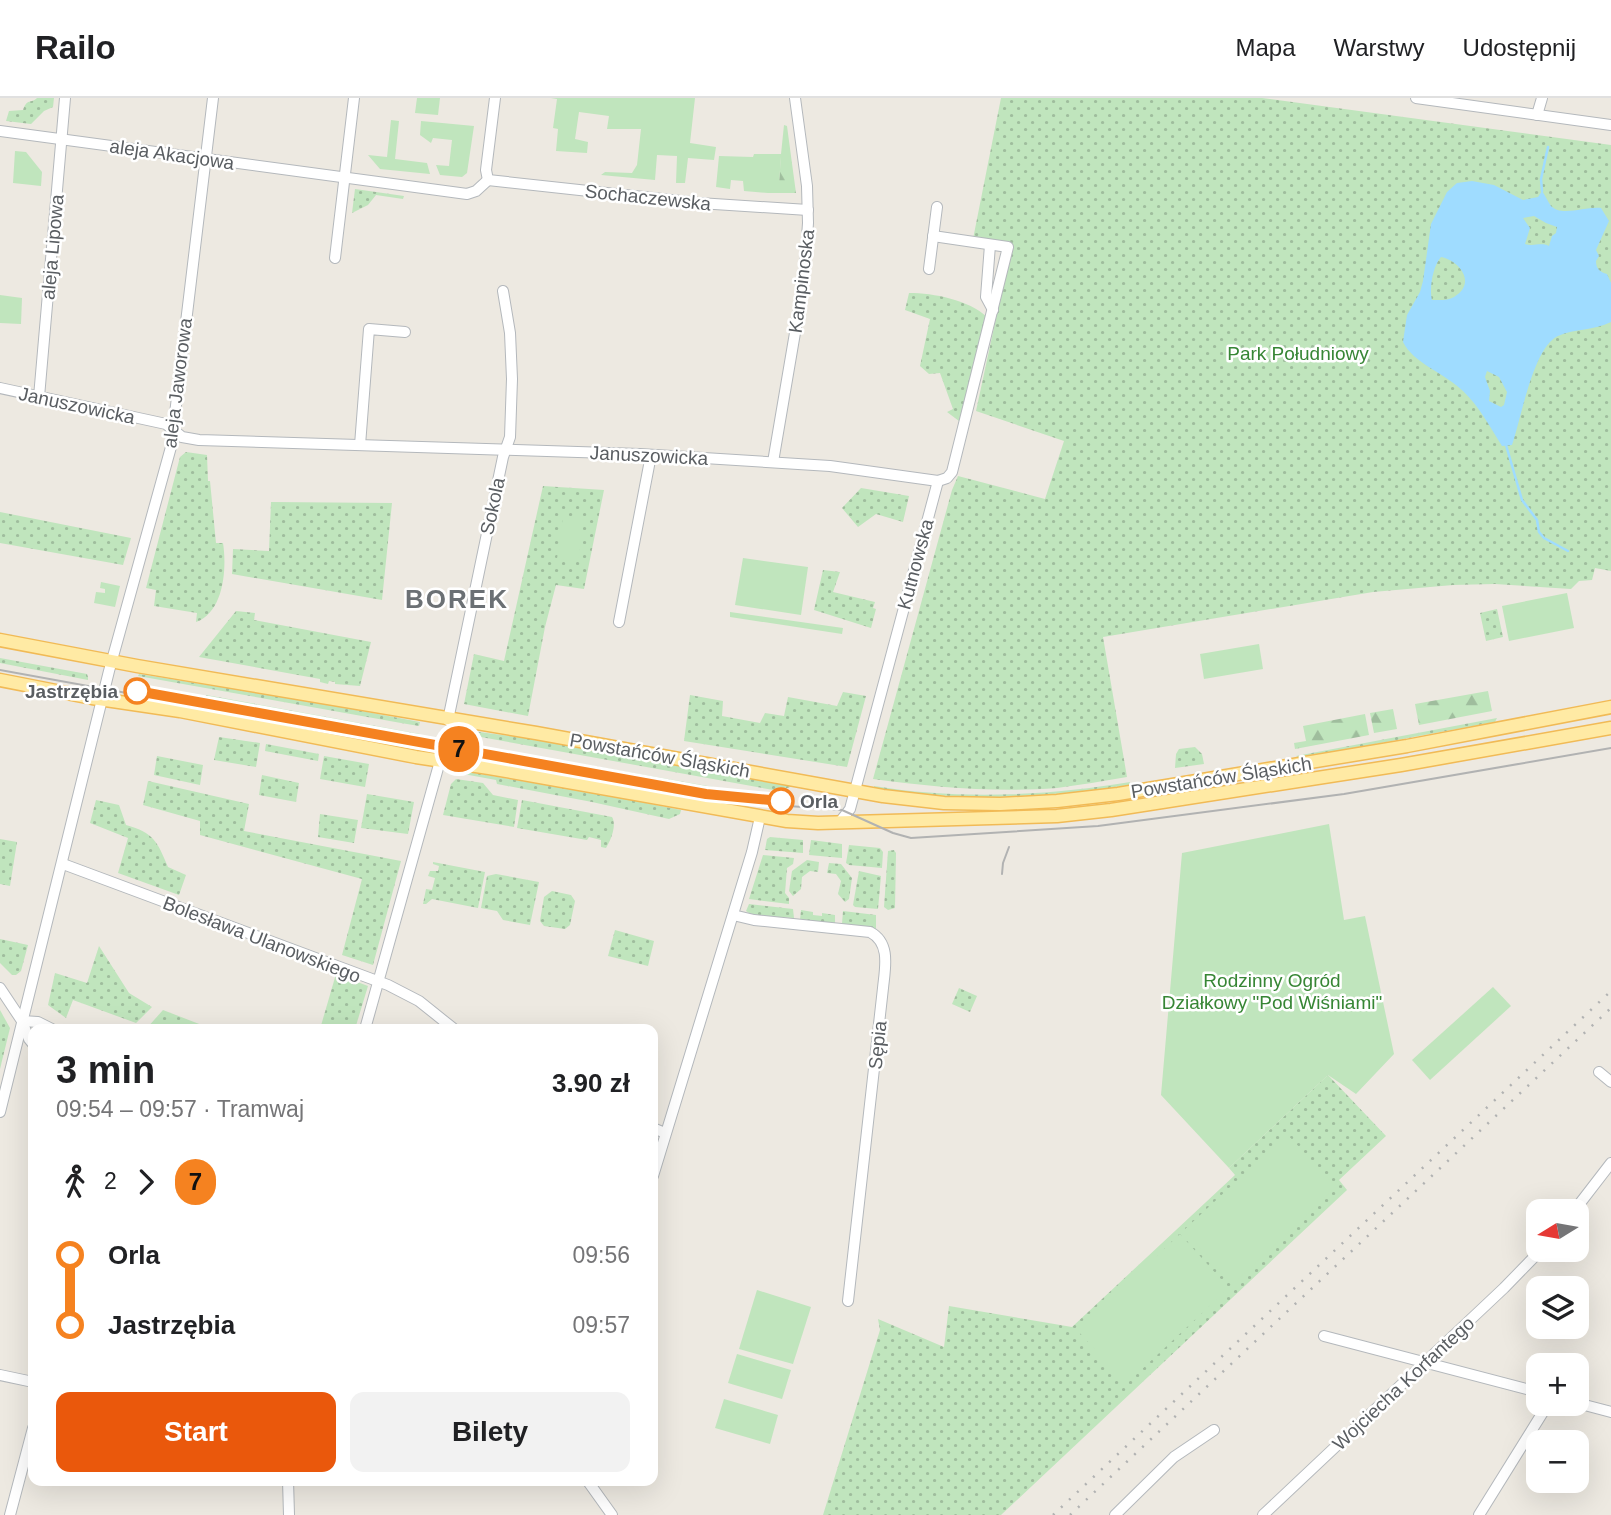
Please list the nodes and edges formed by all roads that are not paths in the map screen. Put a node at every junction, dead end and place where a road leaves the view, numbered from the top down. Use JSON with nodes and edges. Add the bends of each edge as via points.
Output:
{"nodes":[{"id":1,"x":65,"y":98,"type":"edge"},
{"id":2,"x":213,"y":98,"type":"edge"},
{"id":3,"x":354,"y":98,"type":"edge"},
{"id":4,"x":495,"y":98,"type":"edge"},
{"id":5,"x":795,"y":98,"type":"edge"},
{"id":6,"x":1416,"y":98,"type":"edge"},
{"id":7,"x":1542,"y":98,"type":"edge"},
{"id":8,"x":1537,"y":115,"type":"junction"},
{"id":9,"x":1611,"y":125,"type":"edge"},
{"id":10,"x":0,"y":131,"type":"edge"},
{"id":11,"x":61,"y":139,"type":"junction"},
{"id":12,"x":205,"y":159,"type":"junction"},
{"id":13,"x":345,"y":178,"type":"junction"},
{"id":14,"x":488,"y":180,"type":"junction"},
{"id":15,"x":937,"y":207,"type":"dead end"},
{"id":16,"x":808,"y":209,"type":"junction"},
{"id":17,"x":933,"y":236,"type":"junction"},
{"id":18,"x":990,"y":245,"type":"junction"},
{"id":19,"x":335,"y":258,"type":"dead end"},
{"id":20,"x":929,"y":268,"type":"dead end"},
{"id":21,"x":503,"y":291,"type":"dead end"},
{"id":22,"x":993,"y":310,"type":"junction"},
{"id":23,"x":405,"y":332,"type":"dead end"},
{"id":24,"x":0,"y":388,"type":"edge"},
{"id":25,"x":39,"y":397,"type":"junction"},
{"id":26,"x":173,"y":428,"type":"junction"},
{"id":27,"x":359,"y":445,"type":"junction"},
{"id":28,"x":506,"y":449,"type":"junction"},
{"id":29,"x":651,"y":455,"type":"junction"},
{"id":30,"x":773,"y":462,"type":"junction"},
{"id":31,"x":938,"y":481,"type":"junction"},
{"id":32,"x":619,"y":622,"type":"dead end"},
{"id":33,"x":0,"y":640,"type":"edge"},
{"id":34,"x":112,"y":661,"type":"junction"},
{"id":35,"x":0,"y":680,"type":"edge"},
{"id":36,"x":102,"y":700,"type":"junction"},
{"id":37,"x":1611,"y":707,"type":"edge"},
{"id":38,"x":448,"y":720,"type":"junction"},
{"id":39,"x":1611,"y":728,"type":"edge"},
{"id":40,"x":440,"y":761,"type":"junction"},
{"id":41,"x":854,"y":790,"type":"junction"},
{"id":42,"x":760,"y":817,"type":"junction"},
{"id":43,"x":839,"y":823,"type":"junction"},
{"id":44,"x":63,"y":864,"type":"junction"},
{"id":45,"x":733,"y":915,"type":"junction"},
{"id":46,"x":378,"y":982,"type":"junction"},
{"id":47,"x":0,"y":988,"type":"edge"},
{"id":48,"x":22,"y":1021,"type":"junction"},
{"id":49,"x":42,"y":1024,"type":"edge"},
{"id":50,"x":366,"y":1024,"type":"edge"},
{"id":51,"x":448,"y":1024,"type":"edge"},
{"id":52,"x":28,"y":1037,"type":"edge"},
{"id":53,"x":1599,"y":1073,"type":"dead end"},
{"id":54,"x":1611,"y":1082,"type":"edge"},
{"id":55,"x":0,"y":1112,"type":"edge"},
{"id":56,"x":658,"y":1130,"type":"edge"},
{"id":57,"x":666,"y":1133,"type":"junction"},
{"id":58,"x":658,"y":1159,"type":"edge"},
{"id":59,"x":1611,"y":1163,"type":"edge"},
{"id":60,"x":1583,"y":1199,"type":"edge"},
{"id":61,"x":1529,"y":1262,"type":"edge"},
{"id":62,"x":848,"y":1301,"type":"dead end"},
{"id":63,"x":1324,"y":1336,"type":"dead end"},
{"id":64,"x":1425,"y":1362,"type":"junction"},
{"id":65,"x":0,"y":1375,"type":"edge"},
{"id":66,"x":28,"y":1381,"type":"edge"},
{"id":67,"x":1526,"y":1389,"type":"edge"},
{"id":68,"x":1589,"y":1406,"type":"edge"},
{"id":69,"x":1611,"y":1412,"type":"edge"},
{"id":70,"x":1541,"y":1416,"type":"edge"},
{"id":71,"x":1214,"y":1430,"type":"dead end"},
{"id":72,"x":28,"y":1447,"type":"edge"},
{"id":73,"x":288,"y":1486,"type":"edge"},
{"id":74,"x":591,"y":1486,"type":"edge"},
{"id":75,"x":10,"y":1515,"type":"edge"},
{"id":76,"x":289,"y":1515,"type":"edge"},
{"id":77,"x":612,"y":1515,"type":"edge"},
{"id":78,"x":1115,"y":1515,"type":"edge"},
{"id":79,"x":1263,"y":1515,"type":"edge"},
{"id":80,"x":1479,"y":1515,"type":"edge"}],
"edges":[{"from":1,"to":11,"type":"street","name":"aleja Lipowa"},
{"from":2,"to":12,"type":"street","name":"aleja Jaworowa"},
{"from":3,"to":13,"type":"street"},
{"from":4,"to":14,"type":"street"},
{"from":5,"to":16,"type":"street","name":"Kampinoska"},
{"from":6,"to":8,"type":"street"},
{"from":7,"to":8,"type":"street"},
{"from":8,"to":9,"type":"street"},
{"from":10,"to":11,"type":"street","name":"aleja Akacjowa"},
{"from":11,"to":12,"type":"street","name":"aleja Akacjowa"},
{"from":11,"to":25,"type":"street","name":"aleja Lipowa"},
{"from":12,"to":13,"type":"street","name":"aleja Akacjowa"},
{"from":12,"to":26,"type":"street","name":"aleja Jaworowa"},
{"from":13,"to":14,"type":"street","name":"aleja Akacjowa","via":[[467,194]]},
{"from":13,"to":19,"type":"street"},
{"from":14,"to":16,"type":"street","name":"Sochaczewska","via":[[699,203]]},
{"from":15,"to":17,"type":"street"},
{"from":16,"to":30,"type":"street","name":"Kampinoska","via":[[804,280]]},
{"from":17,"to":18,"type":"street"},
{"from":17,"to":20,"type":"street"},
{"from":18,"to":22,"type":"street","name":"Kutnowska","via":[[986,297]]},
{"from":18,"to":22,"type":"street","name":"Kutnowska","via":[[1008,247]]},
{"from":21,"to":28,"type":"street","name":"Sokola","via":[[512,356]]},
{"from":22,"to":31,"type":"street","name":"Kutnowska","via":[[952,471]]},
{"from":23,"to":27,"type":"street","via":[[369,328]]},
{"from":24,"to":25,"type":"street","name":"Januszowicka"},
{"from":25,"to":26,"type":"street","name":"Januszowicka"},
{"from":26,"to":27,"type":"street","name":"Januszowicka","via":[[182,437],[199,440]]},
{"from":26,"to":34,"type":"street","name":"aleja Jaworowa"},
{"from":27,"to":28,"type":"street","name":"Januszowicka"},
{"from":28,"to":29,"type":"street","name":"Januszowicka"},
{"from":28,"to":38,"type":"street","name":"Sokola"},
{"from":29,"to":30,"type":"street","name":"Januszowicka"},
{"from":29,"to":32,"type":"street"},
{"from":30,"to":31,"type":"street","name":"Januszowicka"},
{"from":31,"to":41,"type":"street","name":"Kutnowska"},
{"from":33,"to":34,"type":"main road","name":"Powstańców Śląskich"},
{"from":34,"to":36,"type":"street"},
{"from":34,"to":38,"type":"main road","name":"Powstańców Śląskich"},
{"from":35,"to":36,"type":"main road","name":"Powstańców Śląskich"},
{"from":36,"to":40,"type":"main road","name":"Powstańców Śląskich"},
{"from":36,"to":44,"type":"street"},
{"from":37,"to":41,"type":"main road","name":"Powstańców Śląskich","via":[[1295,765],[1057,801],[944,803]]},
{"from":38,"to":41,"type":"main road","name":"Powstańców Śląskich"},
{"from":39,"to":43,"type":"main road","name":"Powstańców Śląskich","via":[[1111,810]]},
{"from":40,"to":42,"type":"main road","name":"Powstańców Śląskich"},
{"from":40,"to":46,"type":"street"},
{"from":41,"to":43,"type":"street","name":"Kutnowska","via":[[850,809]]},
{"from":42,"to":43,"type":"main road","name":"Powstańców Śląskich"},
{"from":42,"to":45,"type":"street"},
{"from":44,"to":46,"type":"street","name":"Bolesława Ulanowskiego"},
{"from":44,"to":48,"type":"street"},
{"from":45,"to":57,"type":"street"},
{"from":45,"to":62,"type":"street","name":"Sępia","via":[[870,932],[884,949],[884,988]]},
{"from":46,"to":50,"type":"street"},
{"from":46,"to":51,"type":"street","name":"Bolesława Ulanowskiego","via":[[419,1001]]},
{"from":47,"to":48,"type":"street"},
{"from":48,"to":49,"type":"street"},
{"from":48,"to":52,"type":"street"},
{"from":48,"to":55,"type":"street"},
{"from":53,"to":54,"type":"street"},
{"from":56,"to":57,"type":"street"},
{"from":57,"to":58,"type":"street"},
{"from":59,"to":60,"type":"street"},
{"from":61,"to":64,"type":"street","name":"Wojciecha Korfantego"},
{"from":63,"to":64,"type":"street"},
{"from":64,"to":67,"type":"street"},
{"from":64,"to":79,"type":"street","name":"Wojciecha Korfantego"},
{"from":65,"to":66,"type":"street"},
{"from":68,"to":69,"type":"street"},
{"from":70,"to":80,"type":"street"},
{"from":71,"to":78,"type":"street","via":[[1174,1457]]},
{"from":72,"to":75,"type":"street"},
{"from":73,"to":76,"type":"street"},
{"from":74,"to":77,"type":"street"}]}
